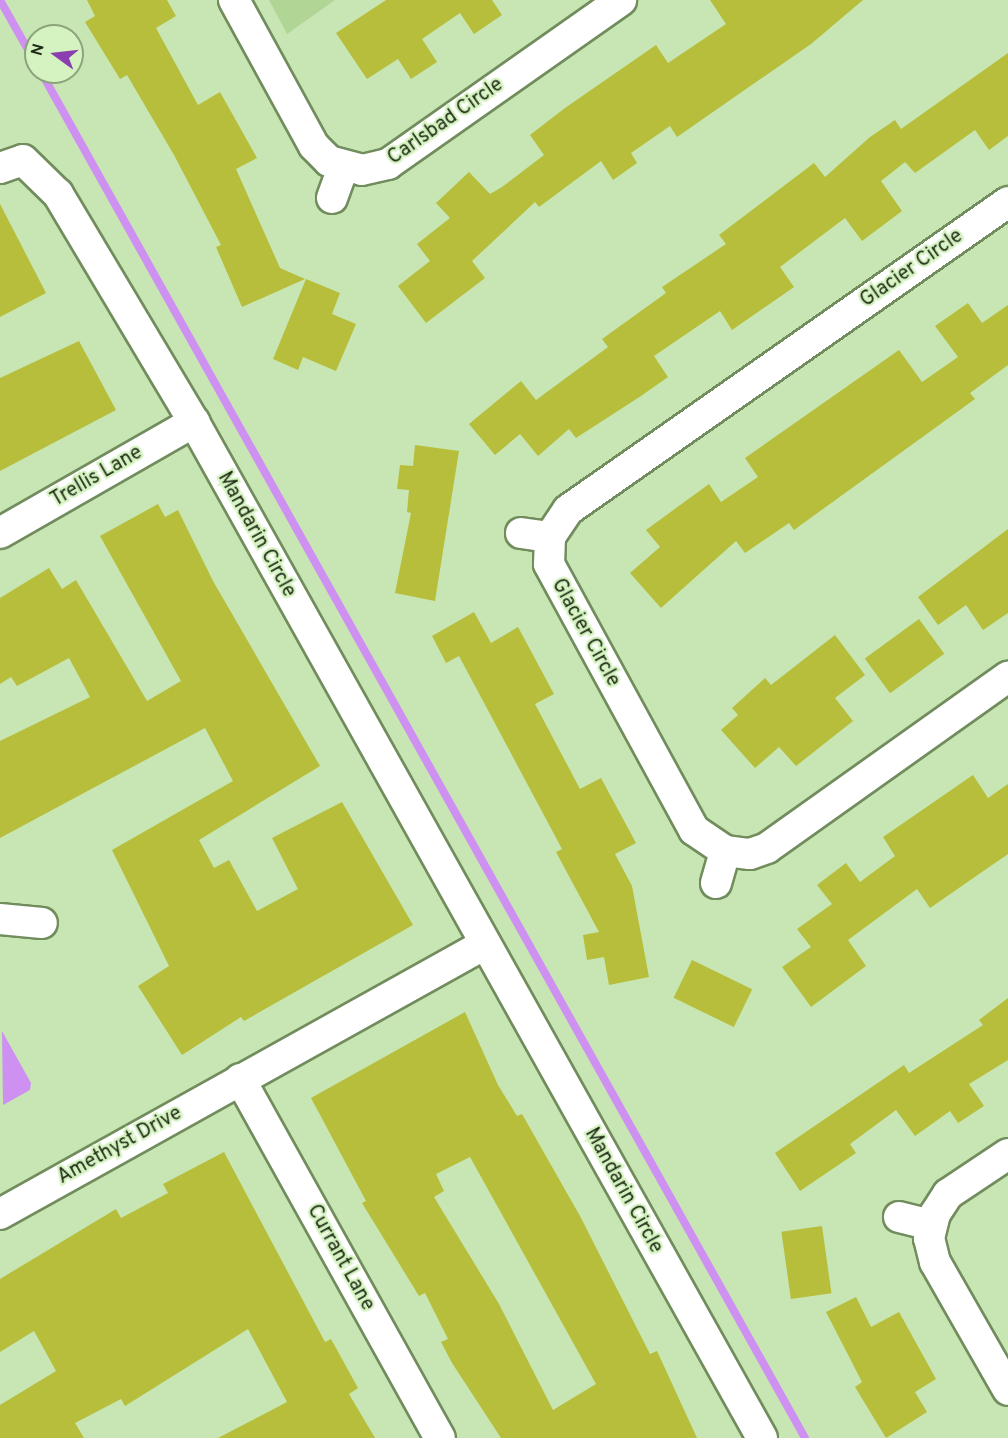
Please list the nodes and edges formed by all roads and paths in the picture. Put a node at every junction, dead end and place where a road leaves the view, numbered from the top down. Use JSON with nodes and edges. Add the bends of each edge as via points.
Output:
{"nodes":[{"id":1,"x":234,"y":0,"type":"edge"},
{"id":2,"x":621,"y":0,"type":"edge"},
{"id":3,"x":343,"y":167,"type":"junction"},
{"id":4,"x":0,"y":168,"type":"edge"},
{"id":5,"x":332,"y":198,"type":"dead end"},
{"id":6,"x":1008,"y":202,"type":"edge"},
{"id":7,"x":194,"y":422,"type":"junction"},
{"id":8,"x":0,"y":533,"type":"edge"},
{"id":9,"x":521,"y":533,"type":"dead end"},
{"id":10,"x":550,"y":537,"type":"junction"},
{"id":11,"x":1008,"y":677,"type":"edge"},
{"id":12,"x":725,"y":851,"type":"junction"},
{"id":13,"x":716,"y":883,"type":"dead end"},
{"id":14,"x":0,"y":919,"type":"edge"},
{"id":15,"x":42,"y":923,"type":"dead end"},
{"id":16,"x":485,"y":944,"type":"junction"},
{"id":17,"x":240,"y":1079,"type":"junction"},
{"id":18,"x":1008,"y":1154,"type":"edge"},
{"id":19,"x":0,"y":1214,"type":"edge"},
{"id":20,"x":899,"y":1216,"type":"dead end"},
{"id":21,"x":931,"y":1225,"type":"junction"},
{"id":22,"x":1008,"y":1390,"type":"edge"},
{"id":23,"x":440,"y":1438,"type":"edge"},
{"id":24,"x":762,"y":1438,"type":"edge"}],
"edges":[{"from":1,"to":3,"type":"street","via":[[314,146]]},
{"from":2,"to":3,"type":"street","name":"Carlsbad Circle","via":[[388,164],[375,169]]},
{"from":3,"to":5,"type":"street"},
{"from":4,"to":7,"type":"street","name":"Mandarin Circle","via":[[23,160],[58,195]]},
{"from":6,"to":10,"type":"street","name":"Glacier Circle","via":[[568,510]]},
{"from":7,"to":8,"type":"street","name":"Trellis Lane"},
{"from":7,"to":16,"type":"street","name":"Mandarin Circle"},
{"from":9,"to":10,"type":"street"},
{"from":10,"to":12,"type":"street","name":"Glacier Circle","via":[[552,577],[694,830]]},
{"from":11,"to":12,"type":"street","via":[[767,848],[750,854]]},
{"from":12,"to":13,"type":"street"},
{"from":14,"to":15,"type":"street"},
{"from":16,"to":17,"type":"street"},
{"from":16,"to":24,"type":"street","name":"Mandarin Circle"},
{"from":17,"to":19,"type":"street","name":"Amethyst Drive"},
{"from":17,"to":23,"type":"street","name":"Currant Lane"},
{"from":18,"to":21,"type":"street","via":[[948,1194]]},
{"from":20,"to":21,"type":"street"},
{"from":21,"to":22,"type":"street","via":[[934,1262]]}]}
